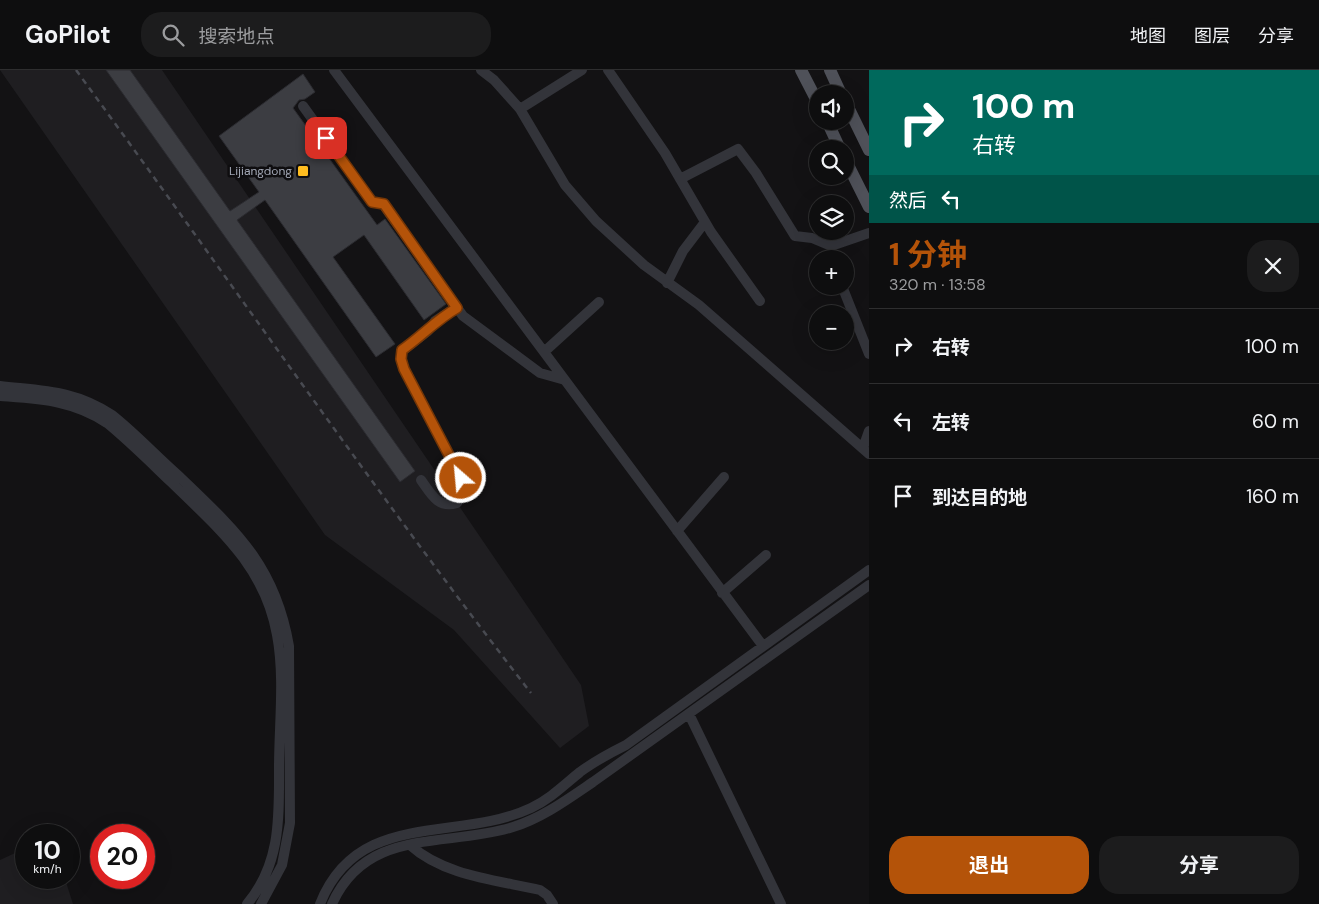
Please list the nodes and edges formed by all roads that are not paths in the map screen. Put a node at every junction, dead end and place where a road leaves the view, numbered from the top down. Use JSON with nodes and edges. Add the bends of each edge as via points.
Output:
{"nodes":[{"id":1,"x":334,"y":70,"type":"edge"},
{"id":2,"x":481,"y":70,"type":"edge"},
{"id":3,"x":582,"y":70,"type":"edge"},
{"id":4,"x":608,"y":70,"type":"edge"},
{"id":5,"x":801,"y":70,"type":"edge"},
{"id":6,"x":830,"y":70,"type":"edge"},
{"id":7,"x":837,"y":85,"type":"edge"},
{"id":8,"x":809,"y":86,"type":"edge"},
{"id":9,"x":303,"y":106,"type":"dead end"},
{"id":10,"x":520,"y":109,"type":"junction"},
{"id":11,"x":854,"y":119,"type":"edge"},
{"id":12,"x":869,"y":150,"type":"edge"},
{"id":13,"x":854,"y":177,"type":"edge"},
{"id":14,"x":680,"y":179,"type":"junction"},
{"id":15,"x":869,"y":207,"type":"edge"},
{"id":16,"x":705,"y":222,"type":"junction"},
{"id":17,"x":869,"y":233,"type":"edge"},
{"id":18,"x":831,"y":246,"type":"junction"},
{"id":19,"x":832,"y":250,"type":"edge"},
{"id":20,"x":668,"y":283,"type":"junction"},
{"id":21,"x":846,"y":295,"type":"edge"},
{"id":22,"x":760,"y":301,"type":"dead end"},
{"id":23,"x":599,"y":302,"type":"dead end"},
{"id":24,"x":457,"y":308,"type":"junction"},
{"id":25,"x":544,"y":352,"type":"junction"},
{"id":26,"x":869,"y":354,"type":"edge"},
{"id":27,"x":565,"y":380,"type":"junction"},
{"id":28,"x":0,"y":386,"type":"edge"},
{"id":29,"x":0,"y":396,"type":"edge"},
{"id":30,"x":869,"y":431,"type":"edge"},
{"id":31,"x":866,"y":451,"type":"edge"},
{"id":32,"x":724,"y":476,"type":"dead end"},
{"id":33,"x":421,"y":480,"type":"dead end"},
{"id":34,"x":677,"y":531,"type":"junction"},
{"id":35,"x":766,"y":555,"type":"dead end"},
{"id":36,"x":869,"y":570,"type":"edge"},
{"id":37,"x":869,"y":585,"type":"edge"},
{"id":38,"x":722,"y":593,"type":"junction"},
{"id":39,"x":763,"y":646,"type":"junction"},
{"id":40,"x":689,"y":714,"type":"junction"},
{"id":41,"x":410,"y":845,"type":"junction"},
{"id":42,"x":246,"y":904,"type":"edge"},
{"id":43,"x":261,"y":904,"type":"edge"},
{"id":44,"x":320,"y":904,"type":"edge"},
{"id":45,"x":332,"y":904,"type":"edge"},
{"id":46,"x":553,"y":904,"type":"edge"},
{"id":47,"x":782,"y":904,"type":"edge"}],
"edges":[{"from":1,"to":25,"type":"street"},
{"from":2,"to":10,"type":"street"},
{"from":3,"to":10,"type":"street"},
{"from":4,"to":14,"type":"street"},
{"from":5,"to":8,"type":"main road"},
{"from":6,"to":7,"type":"main road"},
{"from":9,"to":24,"type":"street","via":[[372,202],[384,204]]},
{"from":10,"to":20,"type":"street","via":[[576,199],[624,248]]},
{"from":11,"to":12,"type":"main road"},
{"from":13,"to":15,"type":"main road"},
{"from":14,"to":16,"type":"street"},
{"from":14,"to":18,"type":"street","via":[[738,149],[793,234]]},
{"from":16,"to":20,"type":"street","via":[[683,252]]},
{"from":16,"to":22,"type":"street"},
{"from":17,"to":18,"type":"street"},
{"from":18,"to":19,"type":"street"},
{"from":20,"to":31,"type":"street","via":[[699,305]]},
{"from":21,"to":26,"type":"street"},
{"from":23,"to":25,"type":"street"},
{"from":24,"to":27,"type":"street","via":[[470,322],[540,373]]},
{"from":24,"to":33,"type":"street","via":[[435,321],[428,331],[402,350],[401,359],[463,481],[465,493],[457,503],[444,504],[434,498]]},
{"from":25,"to":27,"type":"street"},
{"from":27,"to":34,"type":"street"},
{"from":28,"to":43,"type":"street","via":[[67,393],[112,415],[235,530],[268,578],[283,617],[288,646],[290,823],[282,865]]},
{"from":29,"to":42,"type":"street","via":[[64,403],[107,423],[228,537],[259,582],[273,620],[280,661],[279,822],[272,862]]},
{"from":30,"to":31,"type":"street"},
{"from":32,"to":34,"type":"street"},
{"from":34,"to":38,"type":"street"},
{"from":35,"to":38,"type":"street"},
{"from":36,"to":39,"type":"street"},
{"from":37,"to":40,"type":"street"},
{"from":38,"to":39,"type":"street"},
{"from":39,"to":44,"type":"street","via":[[626,745],[605,755],[557,792],[530,808],[497,821],[436,828],[385,839],[365,849],[340,871]]},
{"from":40,"to":41,"type":"street","via":[[593,782],[528,821],[498,832]]},
{"from":40,"to":47,"type":"street"},
{"from":41,"to":45,"type":"street","via":[[388,849],[362,864],[342,886]]},
{"from":41,"to":46,"type":"street","via":[[444,867],[540,890]]}]}
